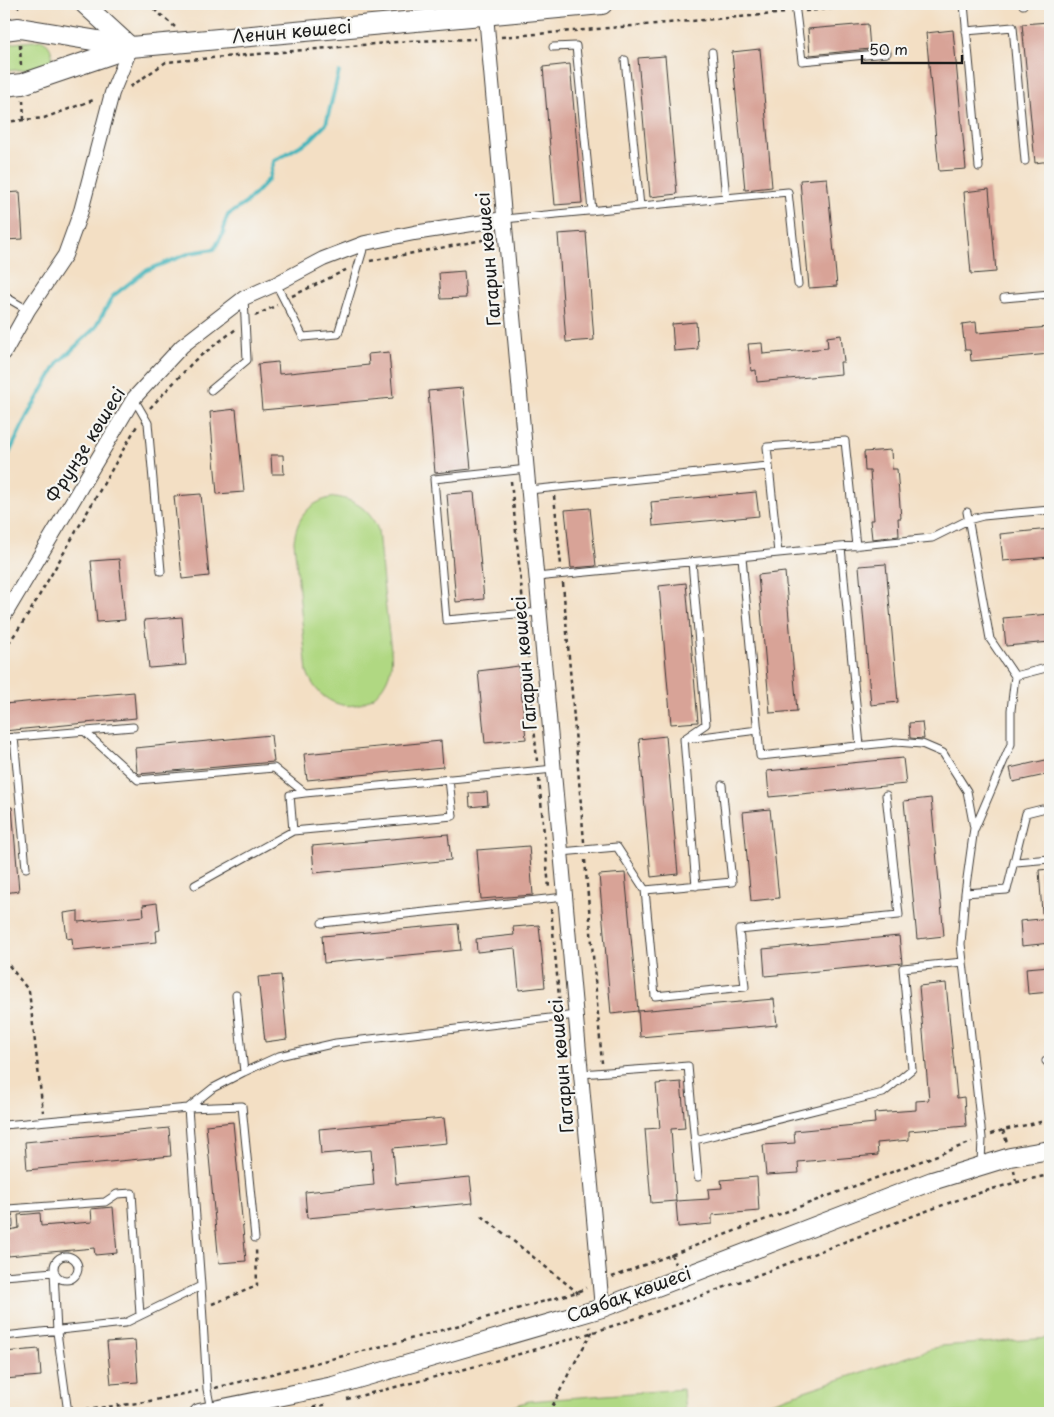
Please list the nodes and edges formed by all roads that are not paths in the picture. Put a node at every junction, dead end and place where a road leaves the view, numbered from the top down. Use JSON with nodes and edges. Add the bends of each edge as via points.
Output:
{"nodes":[{"id":1,"x":84,"y":4,"type":"edge"},
{"id":2,"x":100,"y":4,"type":"edge"},
{"id":3,"x":602,"y":4,"type":"edge"},
{"id":4,"x":795,"y":4,"type":"edge"},
{"id":5,"x":964,"y":4,"type":"edge"},
{"id":6,"x":486,"y":12,"type":"junction"},
{"id":7,"x":11,"y":29,"type":"edge"},
{"id":8,"x":966,"y":31,"type":"junction"},
{"id":9,"x":131,"y":47,"type":"junction"},
{"id":10,"x":553,"y":47,"type":"dead end"},
{"id":11,"x":712,"y":52,"type":"dead end"},
{"id":12,"x":887,"y":53,"type":"dead end"},
{"id":13,"x":625,"y":60,"type":"dead end"},
{"id":14,"x":13,"y":85,"type":"edge"},
{"id":15,"x":1025,"y":161,"type":"dead end"},
{"id":16,"x":979,"y":167,"type":"dead end"},
{"id":17,"x":726,"y":198,"type":"junction"},
{"id":18,"x":640,"y":206,"type":"junction"},
{"id":19,"x":592,"y":211,"type":"junction"},
{"id":20,"x":504,"y":219,"type":"junction"},
{"id":21,"x":365,"y":244,"type":"junction"},
{"id":22,"x":276,"y":284,"type":"junction"},
{"id":23,"x":798,"y":284,"type":"dead end"},
{"id":24,"x":1050,"y":294,"type":"edge"},
{"id":25,"x":4,"y":296,"type":"edge"},
{"id":26,"x":244,"y":298,"type":"junction"},
{"id":27,"x":1004,"y":298,"type":"dead end"},
{"id":28,"x":28,"y":310,"type":"junction"},
{"id":29,"x":4,"y":353,"type":"edge"},
{"id":30,"x":211,"y":390,"type":"dead end"},
{"id":31,"x":134,"y":398,"type":"junction"},
{"id":32,"x":768,"y":466,"type":"junction"},
{"id":33,"x":527,"y":470,"type":"junction"},
{"id":34,"x":529,"y":490,"type":"junction"},
{"id":35,"x":1050,"y":510,"type":"edge"},
{"id":36,"x":968,"y":516,"type":"junction"},
{"id":37,"x":856,"y":546,"type":"junction"},
{"id":38,"x":841,"y":547,"type":"junction"},
{"id":39,"x":778,"y":552,"type":"junction"},
{"id":40,"x":742,"y":557,"type":"junction"},
{"id":41,"x":692,"y":562,"type":"junction"},
{"id":42,"x":161,"y":571,"type":"dead end"},
{"id":43,"x":536,"y":577,"type":"junction"},
{"id":44,"x":540,"y":612,"type":"junction"},
{"id":45,"x":4,"y":616,"type":"edge"},
{"id":46,"x":1050,"y":667,"type":"edge"},
{"id":47,"x":1015,"y":676,"type":"junction"},
{"id":48,"x":133,"y":727,"type":"dead end"},
{"id":49,"x":758,"y":730,"type":"junction"},
{"id":50,"x":84,"y":731,"type":"junction"},
{"id":51,"x":14,"y":737,"type":"junction"},
{"id":52,"x":4,"y":738,"type":"edge"},
{"id":53,"x":684,"y":739,"type":"junction"},
{"id":54,"x":860,"y":746,"type":"junction"},
{"id":55,"x":554,"y":769,"type":"junction"},
{"id":56,"x":449,"y":779,"type":"junction"},
{"id":57,"x":722,"y":785,"type":"dead end"},
{"id":58,"x":305,"y":793,"type":"junction"},
{"id":59,"x":886,"y":796,"type":"dead end"},
{"id":60,"x":1042,"y":810,"type":"dead end"},
{"id":61,"x":974,"y":828,"type":"junction"},
{"id":62,"x":293,"y":831,"type":"junction"},
{"id":63,"x":561,"y":852,"type":"junction"},
{"id":64,"x":1050,"y":859,"type":"edge"},
{"id":65,"x":1016,"y":862,"type":"junction"},
{"id":66,"x":26,"y":868,"type":"dead end"},
{"id":67,"x":195,"y":885,"type":"dead end"},
{"id":68,"x":696,"y":886,"type":"junction"},
{"id":69,"x":645,"y":890,"type":"junction"},
{"id":70,"x":965,"y":892,"type":"junction"},
{"id":71,"x":565,"y":897,"type":"junction"},
{"id":72,"x":322,"y":923,"type":"dead end"},
{"id":73,"x":963,"y":962,"type":"junction"},
{"id":74,"x":236,"y":995,"type":"dead end"},
{"id":75,"x":576,"y":1015,"type":"junction"},
{"id":76,"x":244,"y":1072,"type":"junction"},
{"id":77,"x":581,"y":1074,"type":"junction"},
{"id":78,"x":188,"y":1108,"type":"junction"},
{"id":79,"x":4,"y":1125,"type":"edge"},
{"id":80,"x":696,"y":1140,"type":"junction"},
{"id":81,"x":1050,"y":1150,"type":"edge"},
{"id":82,"x":981,"y":1165,"type":"junction"},
{"id":83,"x":698,"y":1177,"type":"dead end"},
{"id":84,"x":4,"y":1226,"type":"edge"},
{"id":85,"x":255,"y":1238,"type":"road end"},
{"id":86,"x":4,"y":1276,"type":"edge"},
{"id":87,"x":201,"y":1286,"type":"junction"},
{"id":88,"x":602,"y":1308,"type":"junction"},
{"id":89,"x":140,"y":1315,"type":"junction"},
{"id":90,"x":57,"y":1332,"type":"junction"},
{"id":91,"x":4,"y":1336,"type":"edge"},
{"id":92,"x":205,"y":1412,"type":"edge"},
{"id":93,"x":68,"y":1413,"type":"edge"}],
"edges":[{"from":1,"to":9,"type":"street"},
{"from":2,"to":9,"type":"street"},
{"from":3,"to":6,"type":"main road","name":"Ленин көшесі"},
{"from":4,"to":12,"type":"lane","via":[[802,61]]},
{"from":5,"to":8,"type":"lane"},
{"from":6,"to":9,"type":"main road","name":"Ленин көшесі"},
{"from":6,"to":20,"type":"street","name":"Гагарин көшесі"},
{"from":7,"to":9,"type":"main road","name":"Ленин көшесі"},
{"from":8,"to":15,"type":"lane","via":[[1013,27]]},
{"from":8,"to":16,"type":"lane"},
{"from":9,"to":14,"type":"main road","name":"Ленин көшесі"},
{"from":9,"to":28,"type":"street","via":[[112,93],[81,211],[65,255]]},
{"from":10,"to":19,"type":"lane","via":[[576,46]]},
{"from":11,"to":17,"type":"lane"},
{"from":13,"to":18,"type":"lane"},
{"from":17,"to":18,"type":"lane"},
{"from":17,"to":23,"type":"lane","via":[[788,192]]},
{"from":18,"to":19,"type":"lane"},
{"from":19,"to":20,"type":"lane"},
{"from":20,"to":21,"type":"street","name":"Фрунзе көшесі"},
{"from":20,"to":33,"type":"street","name":"Гагарин көшесі"},
{"from":21,"to":22,"type":"street","name":"Фрунзе көшесі","via":[[323,259]]},
{"from":21,"to":22,"type":"lane","via":[[338,334],[303,337]]},
{"from":22,"to":26,"type":"street","name":"Фрунзе көшесі"},
{"from":24,"to":27,"type":"lane"},
{"from":25,"to":28,"type":"lane"},
{"from":26,"to":30,"type":"lane","via":[[247,360]]},
{"from":26,"to":31,"type":"street","name":"Фрунзе көшесі","via":[[182,346]]},
{"from":28,"to":29,"type":"street"},
{"from":31,"to":42,"type":"lane","via":[[148,423]]},
{"from":31,"to":45,"type":"street","name":"Фрунзе көшесі"},
{"from":32,"to":34,"type":"lane"},
{"from":32,"to":37,"type":"lane","via":[[767,447],[845,440]]},
{"from":32,"to":39,"type":"lane"},
{"from":33,"to":34,"type":"street","name":"Гагарин көшесі"},
{"from":33,"to":44,"type":"lane","via":[[434,479],[446,620]]},
{"from":34,"to":43,"type":"street","name":"Гагарин көшесі"},
{"from":35,"to":36,"type":"lane"},
{"from":36,"to":37,"type":"lane","via":[[932,538]]},
{"from":36,"to":47,"type":"lane","via":[[990,639]]},
{"from":37,"to":38,"type":"lane"},
{"from":38,"to":39,"type":"lane"},
{"from":38,"to":54,"type":"lane"},
{"from":39,"to":40,"type":"lane"},
{"from":40,"to":41,"type":"lane"},
{"from":40,"to":49,"type":"lane"},
{"from":41,"to":43,"type":"lane"},
{"from":41,"to":53,"type":"lane","via":[[706,724]]},
{"from":43,"to":44,"type":"street","name":"Гагарин көшесі"},
{"from":44,"to":55,"type":"street","name":"Гагарин көшесі"},
{"from":46,"to":47,"type":"lane"},
{"from":47,"to":61,"type":"lane","via":[[1011,744]]},
{"from":48,"to":50,"type":"lane"},
{"from":49,"to":53,"type":"lane"},
{"from":49,"to":54,"type":"lane","via":[[760,756]]},
{"from":50,"to":51,"type":"lane"},
{"from":50,"to":58,"type":"lane","via":[[138,780],[274,768]]},
{"from":51,"to":52,"type":"lane"},
{"from":51,"to":66,"type":"lane"},
{"from":53,"to":68,"type":"lane"},
{"from":54,"to":61,"type":"lane","via":[[896,742],[922,744],[943,753],[967,791]]},
{"from":55,"to":56,"type":"lane"},
{"from":55,"to":63,"type":"street","name":"Гагарин көшесі"},
{"from":56,"to":58,"type":"lane"},
{"from":56,"to":62,"type":"lane","via":[[454,816]]},
{"from":57,"to":68,"type":"lane","via":[[732,882]]},
{"from":58,"to":62,"type":"lane","via":[[290,794]]},
{"from":59,"to":69,"type":"lane","via":[[899,915],[739,930],[745,987],[655,996]]},
{"from":60,"to":65,"type":"lane","via":[[1026,813]]},
{"from":61,"to":70,"type":"lane"},
{"from":62,"to":67,"type":"lane"},
{"from":63,"to":69,"type":"lane","via":[[618,847]]},
{"from":63,"to":71,"type":"street","name":"Гагарин көшесі"},
{"from":64,"to":65,"type":"lane"},
{"from":65,"to":70,"type":"lane","via":[[1007,890]]},
{"from":68,"to":69,"type":"lane"},
{"from":70,"to":73,"type":"lane","via":[[961,944]]},
{"from":71,"to":72,"type":"lane"},
{"from":71,"to":75,"type":"street","name":"Гагарин көшесі"},
{"from":73,"to":80,"type":"lane","via":[[903,968],[912,1069],[883,1093]]},
{"from":73,"to":82,"type":"lane","via":[[982,1138]]},
{"from":74,"to":76,"type":"lane"},
{"from":75,"to":76,"type":"lane","via":[[336,1043],[278,1056]]},
{"from":75,"to":77,"type":"street","name":"Гагарин көшесі"},
{"from":76,"to":78,"type":"lane","via":[[213,1088]]},
{"from":77,"to":80,"type":"lane","via":[[688,1066]]},
{"from":77,"to":88,"type":"street","name":"Гагарин көшесі"},
{"from":78,"to":79,"type":"lane"},
{"from":78,"to":85,"type":"lane","via":[[242,1106]]},
{"from":78,"to":87,"type":"lane"},
{"from":80,"to":83,"type":"lane"},
{"from":81,"to":82,"type":"street","name":"Саябақ көшесі"},
{"from":82,"to":88,"type":"street","name":"Саябақ көшесі"},
{"from":84,"to":89,"type":"lane","via":[[9,1225],[8,1209],[105,1202],[117,1194],[132,1193]]},
{"from":86,"to":90,"type":"lane","via":[[54,1272]]},
{"from":87,"to":89,"type":"lane"},
{"from":87,"to":92,"type":"lane","via":[[207,1390]]},
{"from":88,"to":92,"type":"street","name":"Саябақ көшесі","via":[[333,1386]]},
{"from":89,"to":90,"type":"lane","via":[[125,1323]]},
{"from":90,"to":91,"type":"lane"},
{"from":90,"to":93,"type":"lane"}]}
